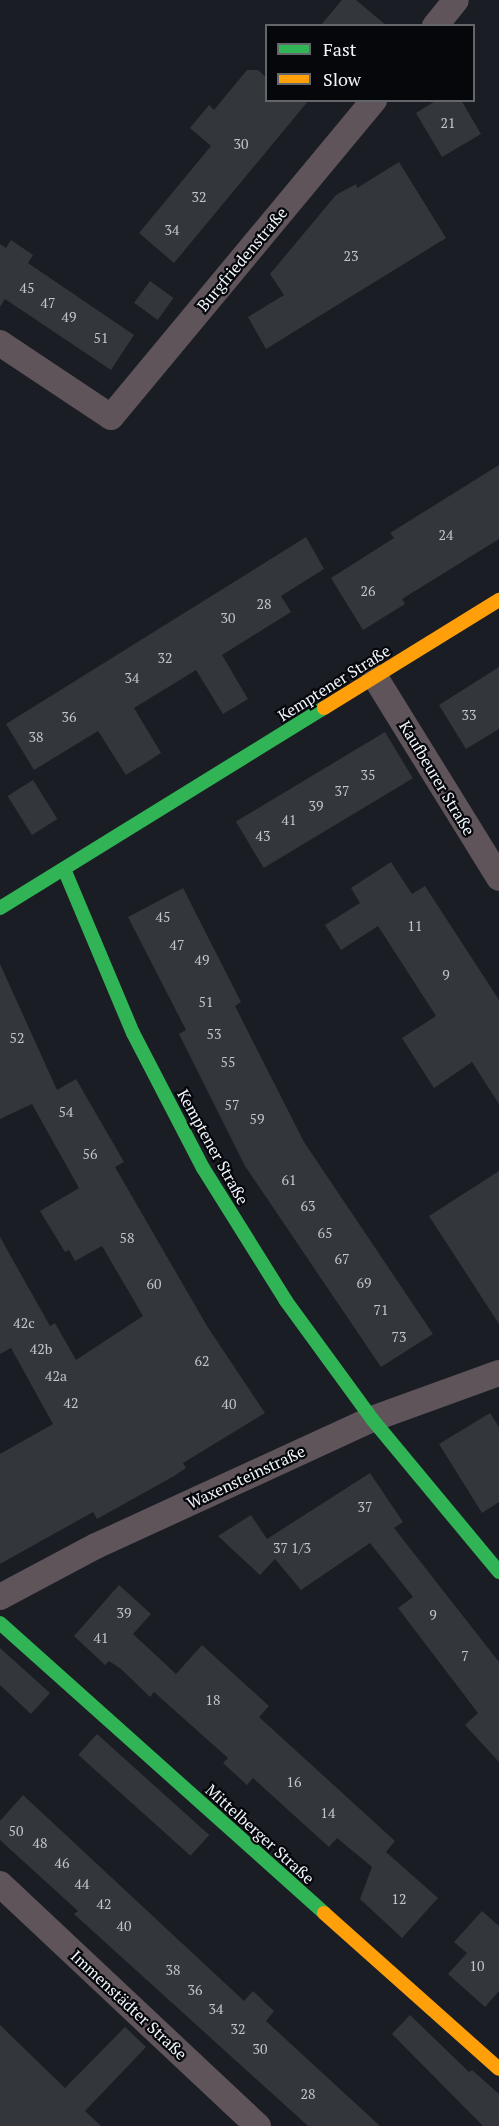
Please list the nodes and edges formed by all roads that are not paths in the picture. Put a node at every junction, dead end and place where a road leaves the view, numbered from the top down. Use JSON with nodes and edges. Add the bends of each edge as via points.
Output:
{"nodes":[{"id":1,"x":456,"y":0,"type":"edge"},
{"id":2,"x":437,"y":24,"type":"edge"},
{"id":3,"x":372,"y":102,"type":"edge"},
{"id":4,"x":0,"y":343,"type":"edge"},
{"id":5,"x":499,"y":600,"type":"edge"},
{"id":6,"x":375,"y":677,"type":"junction"},
{"id":7,"x":64,"y":869,"type":"junction"},
{"id":8,"x":499,"y":878,"type":"edge"},
{"id":9,"x":0,"y":908,"type":"edge"},
{"id":10,"x":499,"y":1373,"type":"edge"},
{"id":11,"x":372,"y":1419,"type":"junction"},
{"id":12,"x":499,"y":1572,"type":"edge"},
{"id":13,"x":0,"y":1597,"type":"edge"},
{"id":14,"x":0,"y":1623,"type":"edge"},
{"id":15,"x":0,"y":1884,"type":"edge"},
{"id":16,"x":499,"y":2069,"type":"edge"},
{"id":17,"x":258,"y":2126,"type":"edge"}],
"edges":[{"from":1,"to":2,"type":"street"},
{"from":3,"to":4,"type":"street","name":"Burgfriedenstraße","via":[[111,417]]},
{"from":5,"to":6,"type":"street","name":"Kemptener Straße"},
{"from":6,"to":7,"type":"street","name":"Kemptener Straße"},
{"from":6,"to":8,"type":"street","name":"Kaufbeurer Straße"},
{"from":7,"to":9,"type":"street","name":"Kemptener Straße"},
{"from":7,"to":11,"type":"street","name":"Kemptener Straße","via":[[133,1033],[203,1168],[286,1301]]},
{"from":10,"to":11,"type":"street","name":"Waxensteinstraße"},
{"from":11,"to":12,"type":"street","name":"Kemptener Straße"},
{"from":11,"to":13,"type":"street","name":"Waxensteinstraße","via":[[96,1546]]},
{"from":14,"to":16,"type":"street","name":"Mittelberger Straße"},
{"from":15,"to":17,"type":"street","name":"Immenstädter Straße"}]}
